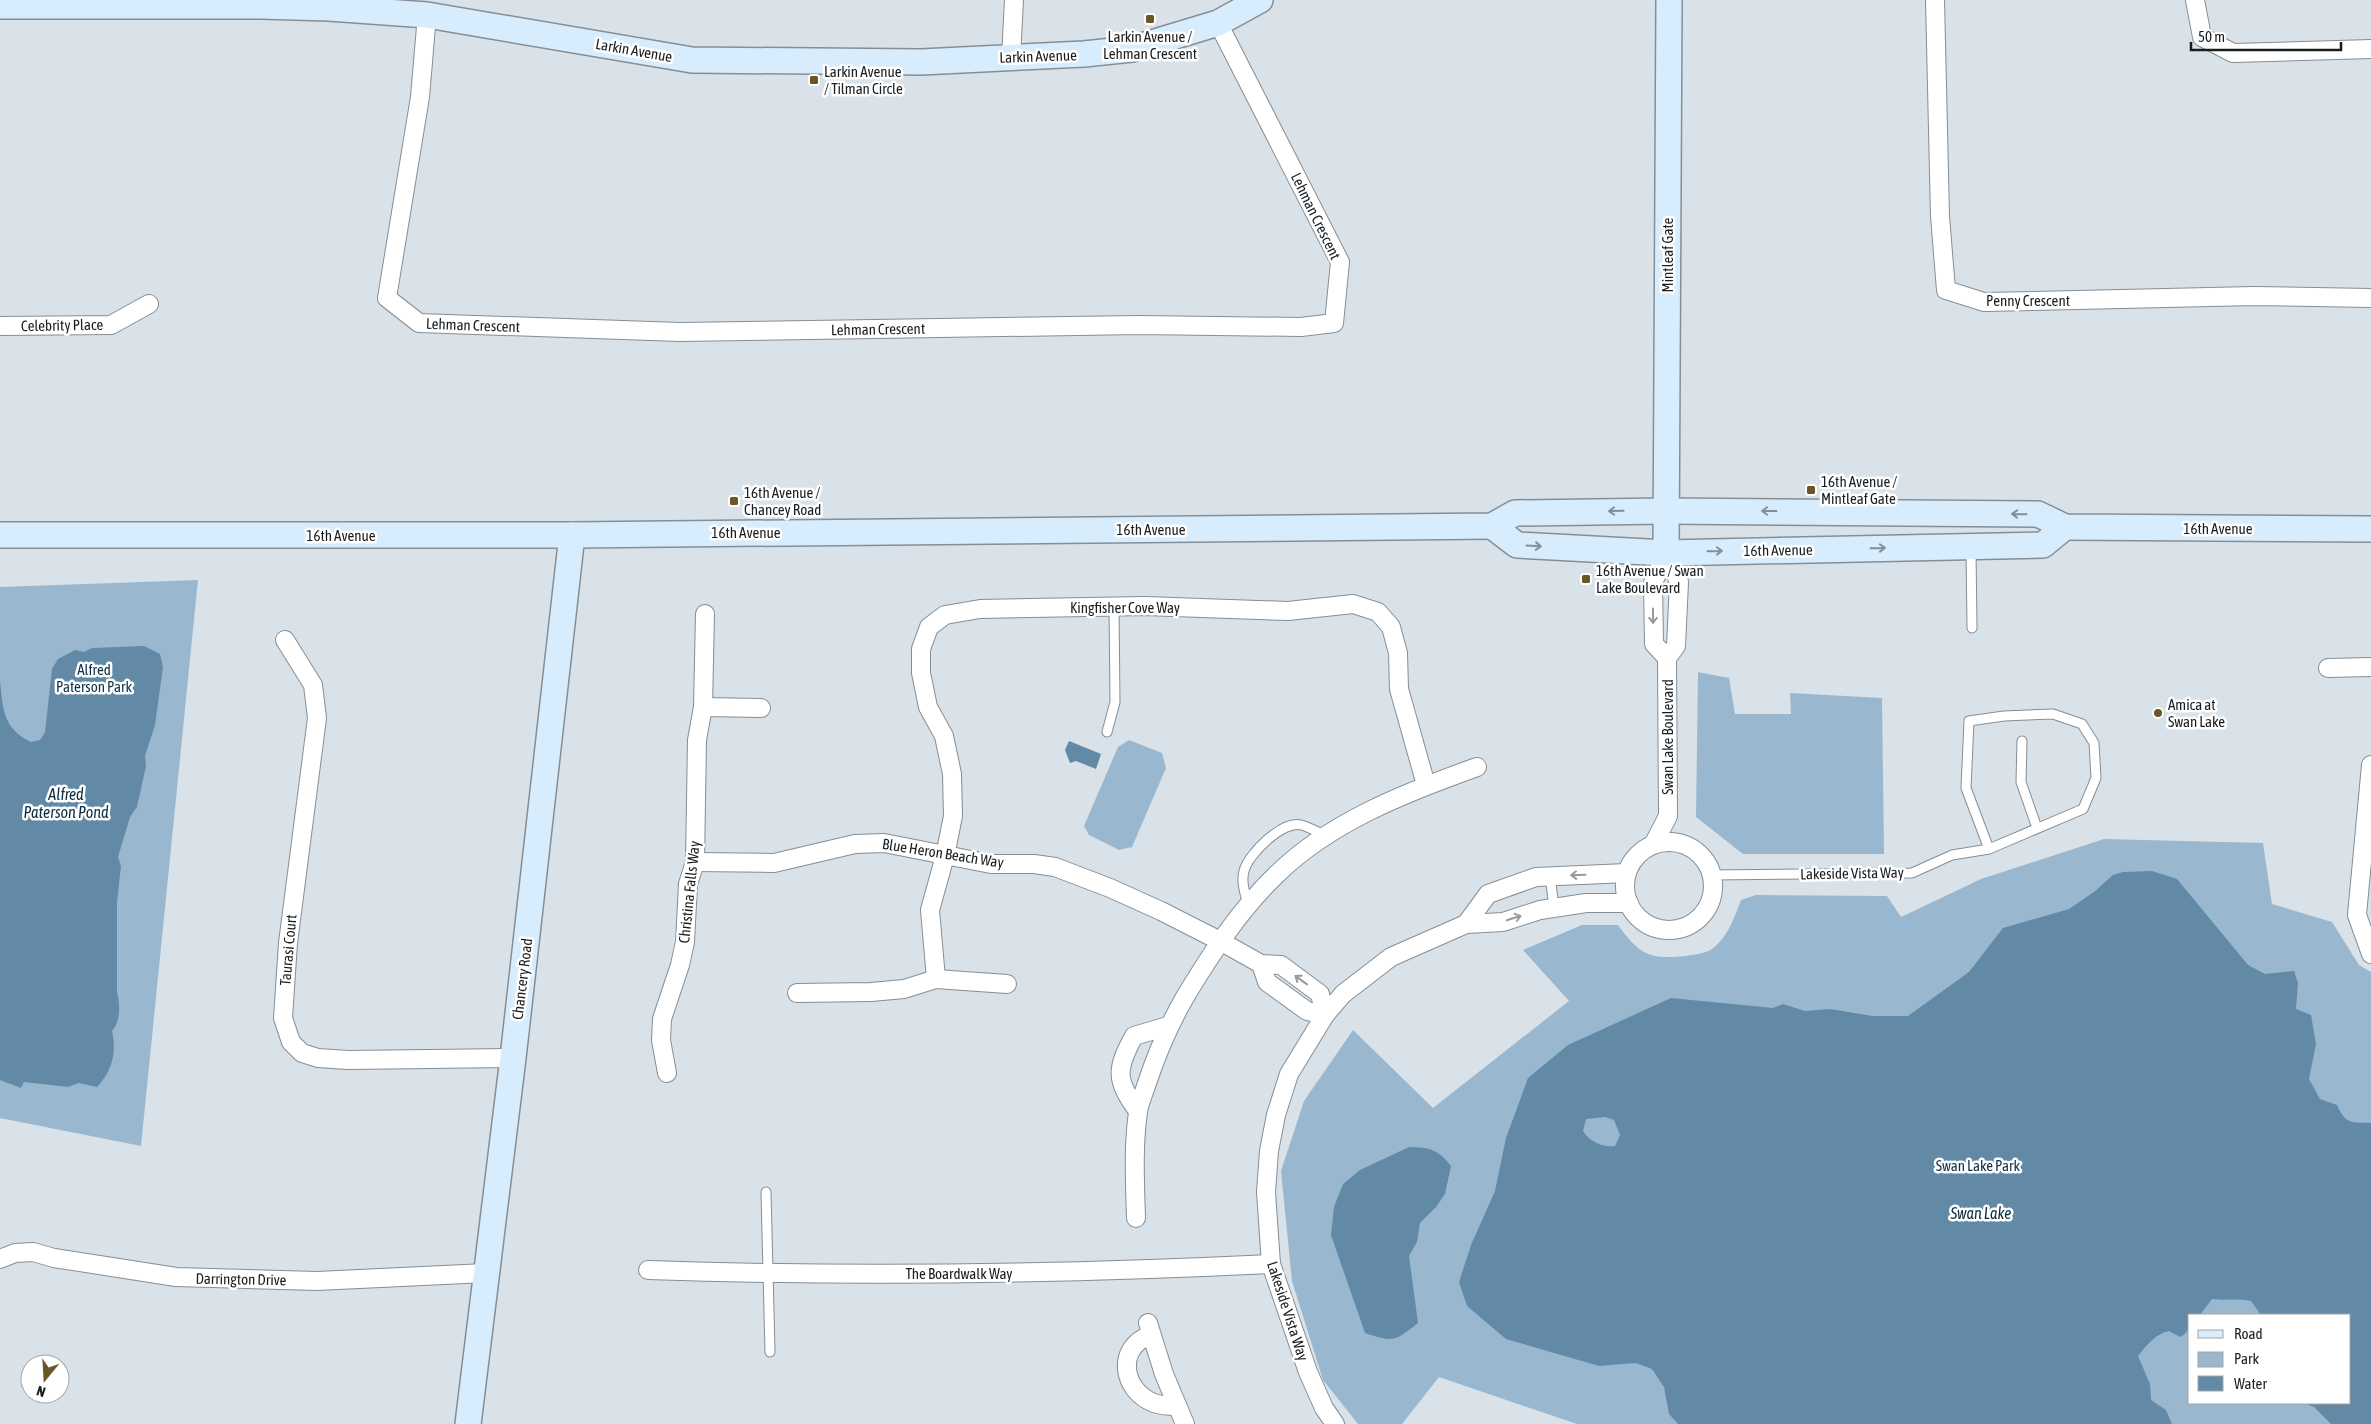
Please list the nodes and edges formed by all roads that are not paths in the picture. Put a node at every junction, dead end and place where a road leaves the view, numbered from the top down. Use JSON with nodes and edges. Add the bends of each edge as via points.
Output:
{"nodes":[{"id":1,"x":1014,"y":0,"type":"edge"},
{"id":2,"x":1260,"y":0,"type":"edge"},
{"id":3,"x":1669,"y":0,"type":"edge"},
{"id":4,"x":1936,"y":0,"type":"edge"},
{"id":5,"x":2195,"y":0,"type":"edge"},
{"id":6,"x":139,"y":4,"type":"edge"},
{"id":7,"x":0,"y":6,"type":"edge"},
{"id":8,"x":427,"y":15,"type":"junction"},
{"id":9,"x":1218,"y":24,"type":"junction"},
{"id":10,"x":2371,"y":49,"type":"edge"},
{"id":11,"x":1011,"y":56,"type":"junction"},
{"id":12,"x":2371,"y":298,"type":"edge"},
{"id":13,"x":149,"y":304,"type":"dead end"},
{"id":14,"x":0,"y":326,"type":"edge"},
{"id":15,"x":1665,"y":511,"type":"junction"},
{"id":16,"x":1492,"y":526,"type":"junction"},
{"id":17,"x":2065,"y":527,"type":"junction"},
{"id":18,"x":2371,"y":529,"type":"edge"},
{"id":19,"x":572,"y":534,"type":"junction"},
{"id":20,"x":0,"y":535,"type":"edge"},
{"id":21,"x":1971,"y":546,"type":"junction"},
{"id":22,"x":1666,"y":552,"type":"junction"},
{"id":23,"x":1114,"y":606,"type":"junction"},
{"id":24,"x":705,"y":614,"type":"dead end"},
{"id":25,"x":1972,"y":628,"type":"dead end"},
{"id":26,"x":285,"y":640,"type":"dead end"},
{"id":27,"x":1667,"y":658,"type":"junction"},
{"id":28,"x":2371,"y":667,"type":"edge"},
{"id":29,"x":2328,"y":668,"type":"dead end"},
{"id":30,"x":703,"y":707,"type":"junction"},
{"id":31,"x":760,"y":708,"type":"dead end"},
{"id":32,"x":1107,"y":732,"type":"dead end"},
{"id":33,"x":2022,"y":741,"type":"dead end"},
{"id":34,"x":2371,"y":765,"type":"edge"},
{"id":35,"x":1477,"y":766,"type":"dead end"},
{"id":36,"x":1426,"y":785,"type":"junction"},
{"id":37,"x":1668,"y":816,"type":"junction"},
{"id":38,"x":2037,"y":828,"type":"junction"},
{"id":39,"x":1326,"y":836,"type":"junction"},
{"id":40,"x":1653,"y":845,"type":"junction"},
{"id":41,"x":1692,"y":849,"type":"junction"},
{"id":42,"x":1988,"y":849,"type":"junction"},
{"id":43,"x":945,"y":856,"type":"junction"},
{"id":44,"x":696,"y":862,"type":"junction"},
{"id":45,"x":1627,"y":873,"type":"junction"},
{"id":46,"x":1711,"y":875,"type":"junction"},
{"id":47,"x":1550,"y":876,"type":"junction"},
{"id":48,"x":1629,"y":903,"type":"junction"},
{"id":49,"x":1248,"y":905,"type":"junction"},
{"id":50,"x":1554,"y":907,"type":"junction"},
{"id":51,"x":1466,"y":924,"type":"junction"},
{"id":52,"x":1220,"y":941,"type":"junction"},
{"id":53,"x":2371,"y":954,"type":"edge"},
{"id":54,"x":936,"y":979,"type":"junction"},
{"id":55,"x":1007,"y":984,"type":"dead end"},
{"id":56,"x":797,"y":993,"type":"dead end"},
{"id":57,"x":1325,"y":1016,"type":"junction"},
{"id":58,"x":1168,"y":1026,"type":"junction"},
{"id":59,"x":513,"y":1058,"type":"junction"},
{"id":60,"x":667,"y":1073,"type":"dead end"},
{"id":61,"x":1138,"y":1111,"type":"junction"},
{"id":62,"x":766,"y":1192,"type":"dead end"},
{"id":63,"x":1136,"y":1218,"type":"dead end"},
{"id":64,"x":0,"y":1259,"type":"edge"},
{"id":65,"x":1271,"y":1264,"type":"junction"},
{"id":66,"x":648,"y":1270,"type":"dead end"},
{"id":67,"x":486,"y":1273,"type":"junction"},
{"id":68,"x":768,"y":1274,"type":"junction"},
{"id":69,"x":770,"y":1352,"type":"dead end"},
{"id":70,"x":1178,"y":1406,"type":"junction"},
{"id":71,"x":468,"y":1424,"type":"edge"},
{"id":72,"x":1185,"y":1424,"type":"edge"},
{"id":73,"x":1335,"y":1424,"type":"edge"}],
"edges":[{"from":1,"to":11,"type":"street"},
{"from":2,"to":9,"type":"main road","name":"Larkin Avenue"},
{"from":3,"to":15,"type":"main road","name":"Mintleaf Gate"},
{"from":4,"to":12,"type":"street","name":"Penny Crescent","via":[[1940,216],[1946,290],[1984,302],[2254,296]]},
{"from":5,"to":10,"type":"street","via":[[2202,37],[2233,53]]},
{"from":6,"to":7,"type":"main road","name":"Larkin Avenue"},
{"from":6,"to":8,"type":"main road","name":"Larkin Avenue","via":[[261,6]]},
{"from":8,"to":9,"type":"street","name":"Lehman Crescent","via":[[420,97],[387,298],[419,324],[680,332],[1139,325],[1301,326],[1334,323],[1340,262]]},
{"from":8,"to":11,"type":"main road","name":"Larkin Avenue","via":[[692,60],[921,62]]},
{"from":9,"to":11,"type":"main road","name":"Larkin Avenue","via":[[1132,49]]},
{"from":13,"to":14,"type":"street","name":"Celebrity Place","via":[[111,325]]},
{"from":15,"to":16,"type":"main road","name":"16th Avenue","one_way":true,"via":[[1515,512]]},
{"from":17,"to":15,"type":"main road","name":"16th Avenue","one_way":true,"via":[[2038,514]]},
{"from":15,"to":22,"type":"main road","name":"Mintleaf Gate"},
{"from":16,"to":19,"type":"main road","name":"16th Avenue"},
{"from":16,"to":22,"type":"main road","name":"16th Avenue","one_way":true,"via":[[1517,545]]},
{"from":17,"to":18,"type":"main road","name":"16th Avenue"},
{"from":17,"to":21,"type":"main road","name":"16th Avenue","via":[[2043,544]]},
{"from":19,"to":20,"type":"main road","name":"16th Avenue"},
{"from":19,"to":59,"type":"main road","name":"Chancery Road"},
{"from":22,"to":21,"type":"main road","name":"16th Avenue","one_way":true},
{"from":21,"to":25,"type":"lane"},
{"from":22,"to":27,"type":"street","name":"Swan Lake Boulevard","via":[[1679,582],[1676,646]]},
{"from":22,"to":27,"type":"street","name":"Swan Lake Boulevard","one_way":true,"via":[[1653,592],[1654,644]]},
{"from":23,"to":32,"type":"lane","via":[[1115,702]]},
{"from":23,"to":36,"type":"street","name":"Kingfisher Cove Way","via":[[1288,611],[1353,604],[1378,612],[1391,627],[1398,653],[1399,689]]},
{"from":23,"to":43,"type":"street","name":"Kingfisher Cove Way","via":[[980,608],[945,615],[929,627],[922,649],[921,673],[928,707],[944,736],[952,774],[953,816]]},
{"from":24,"to":30,"type":"street","name":"Christina Falls Way"},
{"from":26,"to":59,"type":"street","name":"Taurasi Court","via":[[313,685],[318,718],[288,943],[283,1018],[291,1042],[310,1055],[348,1060]]},
{"from":27,"to":37,"type":"street","name":"Swan Lake Boulevard"},
{"from":28,"to":29,"type":"street"},
{"from":30,"to":31,"type":"street"},
{"from":30,"to":44,"type":"street","name":"Christina Falls Way","via":[[697,740]]},
{"from":33,"to":38,"type":"lane","via":[[2021,782]]},
{"from":34,"to":53,"type":"street","via":[[2357,915]]},
{"from":35,"to":36,"type":"street"},
{"from":36,"to":39,"type":"street"},
{"from":37,"to":40,"type":"street","name":"Swan Lake Boulevard"},
{"from":37,"to":41,"type":"street","name":"Swan Lake Boulevard","via":[[1680,837]]},
{"from":38,"to":42,"type":"lane","name":"Lakeside Vista Way"},
{"from":38,"to":42,"type":"lane","name":"Lakeside Vista Way","via":[[2084,809],[2096,778],[2094,743],[2082,724],[2052,714],[1969,721],[1966,788]]},
{"from":39,"to":49,"type":"street","via":[[1289,863]]},
{"from":39,"to":49,"type":"lane","via":[[1299,824],[1286,827],[1252,854],[1242,882]]},
{"from":40,"to":41,"type":"street","via":[[1672,842]]},
{"from":40,"to":45,"type":"street","via":[[1637,856]]},
{"from":41,"to":46,"type":"street","via":[[1704,860]]},
{"from":42,"to":46,"type":"lane","name":"Lakeside Vista Way","via":[[1952,855],[1912,872]]},
{"from":43,"to":44,"type":"street","name":"Blue Heron Beach Way","via":[[884,843],[856,844],[774,863]]},
{"from":43,"to":52,"type":"street","name":"Blue Heron Beach Way","via":[[991,864],[1055,867],[1110,888]]},
{"from":43,"to":54,"type":"street","name":"Kingfisher Cove Way","via":[[930,910]]},
{"from":44,"to":60,"type":"street","name":"Christina Falls Way","via":[[688,884],[680,965],[662,1019],[661,1040]]},
{"from":45,"to":47,"type":"street","name":"Lakeside Vista Way","one_way":true},
{"from":45,"to":48,"type":"street","via":[[1625,888]]},
{"from":46,"to":48,"type":"street","via":[[1712,890],[1706,909],[1696,920],[1682,927],[1651,926],[1638,917]]},
{"from":47,"to":50,"type":"lane"},
{"from":47,"to":51,"type":"street","name":"Lakeside Vista Way","via":[[1536,877],[1488,894]]},
{"from":48,"to":50,"type":"street","name":"Lakeside Vista Way"},
{"from":49,"to":52,"type":"street"},
{"from":51,"to":50,"type":"street","name":"Lakeside Vista Way","one_way":true,"via":[[1503,922]]},
{"from":51,"to":57,"type":"street","name":"Lakeside Vista Way","via":[[1391,957],[1343,994]]},
{"from":52,"to":57,"type":"street","name":"Blue Heron Beach Way","via":[[1261,964],[1281,965],[1320,994]]},
{"from":52,"to":58,"type":"street"},
{"from":54,"to":55,"type":"street"},
{"from":54,"to":56,"type":"street","via":[[904,989]]},
{"from":57,"to":65,"type":"street","name":"Lakeside Vista Way","via":[[1290,1074],[1276,1115],[1266,1192]]},
{"from":58,"to":61,"type":"street"},
{"from":58,"to":61,"type":"street","via":[[1134,1036],[1123,1057],[1120,1073],[1124,1092]]},
{"from":59,"to":67,"type":"main road","name":"Chancery Road"},
{"from":61,"to":63,"type":"street","via":[[1134,1169]]},
{"from":62,"to":68,"type":"lane"},
{"from":64,"to":67,"type":"street","name":"Darrington Drive","via":[[15,1253],[33,1252],[176,1277],[317,1281]]},
{"from":65,"to":68,"type":"street","name":"The Boardwalk Way","via":[[1032,1272]]},
{"from":65,"to":73,"type":"street","name":"Lakeside Vista Way","via":[[1308,1372]]},
{"from":66,"to":68,"type":"street","name":"The Boardwalk Way"},
{"from":67,"to":71,"type":"main road","name":"Chancery Road"},
{"from":68,"to":69,"type":"lane"},
{"from":70,"to":70,"type":"street","via":[[1164,1374],[1150,1329],[1131,1348],[1126,1366],[1129,1379],[1152,1403]]},
{"from":70,"to":72,"type":"street"}]}
